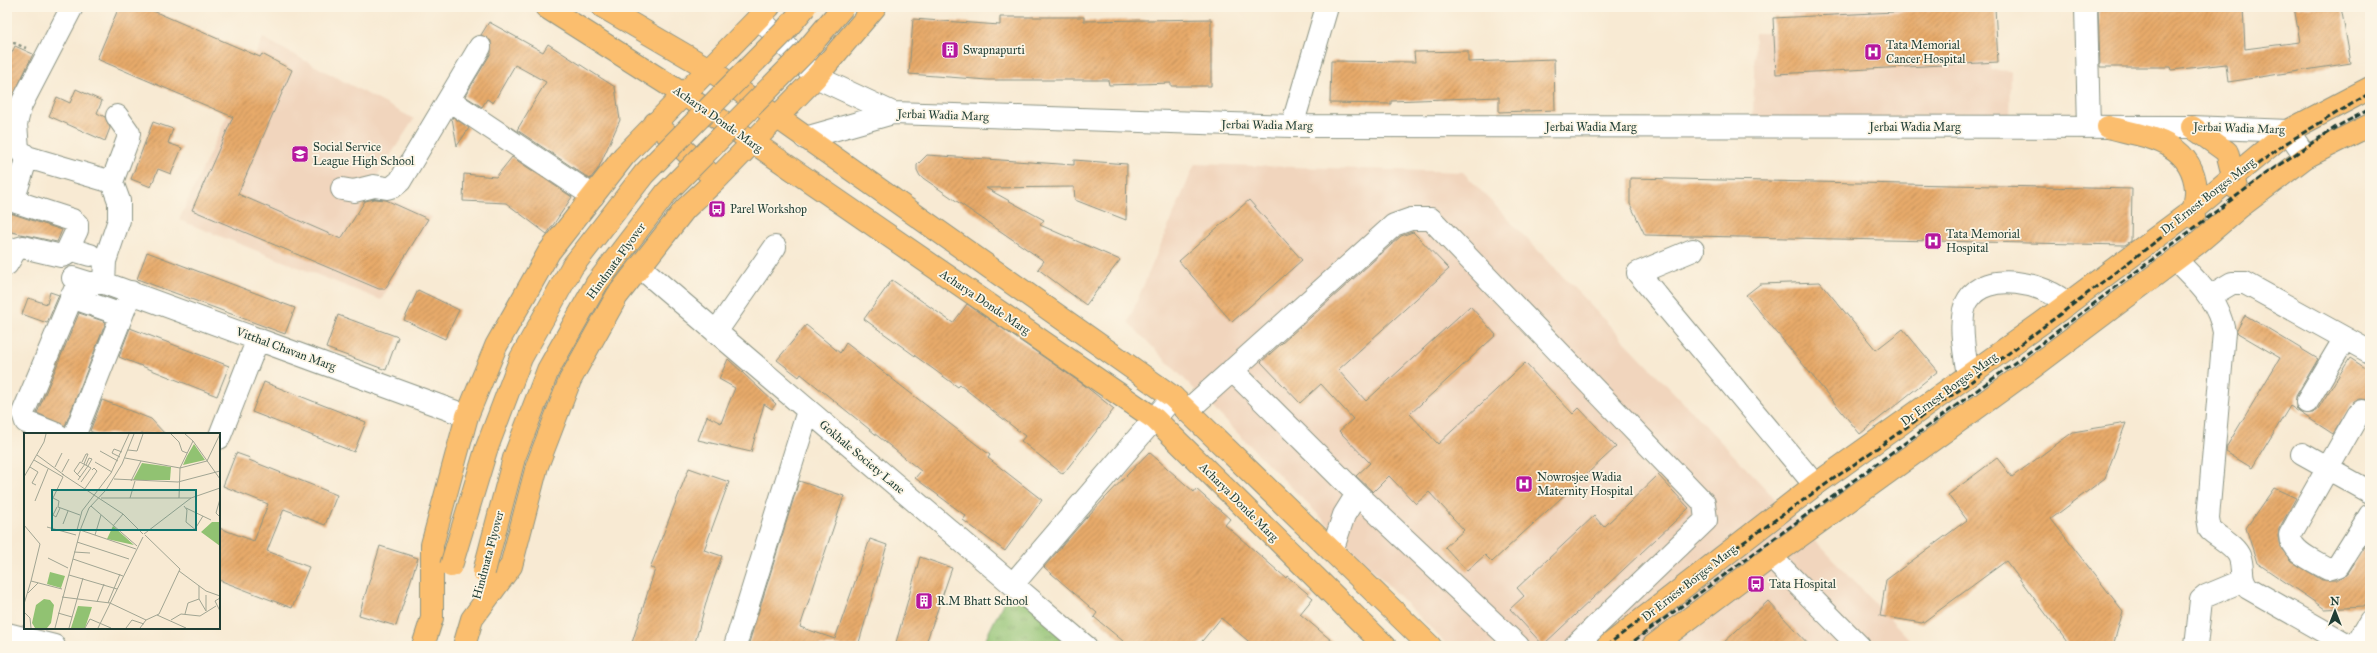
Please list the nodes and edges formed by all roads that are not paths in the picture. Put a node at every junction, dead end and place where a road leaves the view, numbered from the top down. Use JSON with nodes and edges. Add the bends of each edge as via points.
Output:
{"nodes":[{"id":1,"x":72,"y":7,"type":"edge"},
{"id":2,"x":546,"y":7,"type":"edge"},
{"id":3,"x":603,"y":7,"type":"edge"},
{"id":4,"x":805,"y":7,"type":"edge"},
{"id":5,"x":843,"y":7,"type":"edge"},
{"id":6,"x":875,"y":7,"type":"edge"},
{"id":7,"x":1327,"y":7,"type":"edge"},
{"id":8,"x":2086,"y":7,"type":"edge"},
{"id":9,"x":764,"y":12,"type":"edge"},
{"id":10,"x":480,"y":47,"type":"dead end"},
{"id":11,"x":709,"y":69,"type":"junction"},
{"id":12,"x":816,"y":77,"type":"junction"},
{"id":13,"x":2370,"y":88,"type":"edge"},
{"id":14,"x":683,"y":94,"type":"junction"},
{"id":15,"x":449,"y":100,"type":"junction"},
{"id":16,"x":893,"y":113,"type":"junction"},
{"id":17,"x":117,"y":116,"type":"dead end"},
{"id":18,"x":776,"y":117,"type":"junction"},
{"id":19,"x":655,"y":122,"type":"junction"},
{"id":20,"x":2370,"y":125,"type":"edge"},
{"id":21,"x":1292,"y":126,"type":"junction"},
{"id":22,"x":2099,"y":127,"type":"junction"},
{"id":23,"x":2192,"y":127,"type":"junction"},
{"id":24,"x":2288,"y":131,"type":"junction"},
{"id":25,"x":805,"y":138,"type":"junction"},
{"id":26,"x":752,"y":143,"type":"junction"},
{"id":27,"x":27,"y":156,"type":"junction"},
{"id":28,"x":2306,"y":157,"type":"junction"},
{"id":29,"x":2233,"y":178,"type":"junction"},
{"id":30,"x":716,"y":180,"type":"junction"},
{"id":31,"x":112,"y":182,"type":"junction"},
{"id":32,"x":342,"y":189,"type":"dead end"},
{"id":33,"x":593,"y":196,"type":"junction"},
{"id":34,"x":10,"y":200,"type":"edge"},
{"id":35,"x":2240,"y":207,"type":"junction"},
{"id":36,"x":2193,"y":210,"type":"junction"},
{"id":37,"x":2198,"y":243,"type":"junction"},
{"id":38,"x":775,"y":247,"type":"dead end"},
{"id":39,"x":69,"y":248,"type":"junction"},
{"id":40,"x":1693,"y":250,"type":"dead end"},
{"id":41,"x":98,"y":258,"type":"junction"},
{"id":42,"x":2176,"y":260,"type":"junction"},
{"id":43,"x":7,"y":264,"type":"edge"},
{"id":44,"x":640,"y":268,"type":"junction"},
{"id":45,"x":104,"y":282,"type":"junction"},
{"id":46,"x":74,"y":285,"type":"junction"},
{"id":47,"x":131,"y":292,"type":"junction"},
{"id":48,"x":2210,"y":296,"type":"junction"},
{"id":49,"x":2067,"y":304,"type":"junction"},
{"id":50,"x":122,"y":315,"type":"junction"},
{"id":51,"x":716,"y":332,"type":"junction"},
{"id":52,"x":2345,"y":338,"type":"junction"},
{"id":53,"x":258,"y":339,"type":"junction"},
{"id":54,"x":2370,"y":352,"type":"edge"},
{"id":55,"x":1232,"y":370,"type":"junction"},
{"id":56,"x":1968,"y":375,"type":"junction"},
{"id":57,"x":2307,"y":402,"type":"dead end"},
{"id":58,"x":1180,"y":404,"type":"junction"},
{"id":59,"x":808,"y":411,"type":"junction"},
{"id":60,"x":2370,"y":413,"type":"edge"},
{"id":61,"x":467,"y":416,"type":"junction"},
{"id":62,"x":1155,"y":419,"type":"junction"},
{"id":63,"x":54,"y":433,"type":"edge"},
{"id":64,"x":74,"y":433,"type":"edge"},
{"id":65,"x":220,"y":435,"type":"edge"},
{"id":66,"x":1876,"y":442,"type":"junction"},
{"id":67,"x":2302,"y":454,"type":"dead end"},
{"id":68,"x":1895,"y":467,"type":"junction"},
{"id":69,"x":2328,"y":469,"type":"junction"},
{"id":70,"x":1815,"y":485,"type":"junction"},
{"id":71,"x":2370,"y":492,"type":"edge"},
{"id":72,"x":1357,"y":494,"type":"junction"},
{"id":73,"x":2370,"y":515,"type":"edge"},
{"id":74,"x":1332,"y":550,"type":"junction"},
{"id":75,"x":1771,"y":557,"type":"junction"},
{"id":76,"x":2242,"y":581,"type":"junction"},
{"id":77,"x":1013,"y":584,"type":"junction"},
{"id":78,"x":432,"y":618,"type":"junction"},
{"id":79,"x":472,"y":618,"type":"junction"},
{"id":80,"x":2370,"y":622,"type":"edge"},
{"id":81,"x":7,"y":634,"type":"edge"},
{"id":82,"x":54,"y":646,"type":"edge"},
{"id":83,"x":423,"y":646,"type":"edge"},
{"id":84,"x":464,"y":646,"type":"edge"},
{"id":85,"x":735,"y":646,"type":"edge"},
{"id":86,"x":1085,"y":646,"type":"edge"},
{"id":87,"x":1385,"y":646,"type":"edge"},
{"id":88,"x":1430,"y":646,"type":"edge"},
{"id":89,"x":1518,"y":646,"type":"edge"},
{"id":90,"x":1575,"y":646,"type":"edge"},
{"id":91,"x":1608,"y":646,"type":"edge"},
{"id":92,"x":1654,"y":646,"type":"edge"},
{"id":93,"x":1859,"y":646,"type":"edge"},
{"id":94,"x":2196,"y":646,"type":"edge"},
{"id":95,"x":2350,"y":646,"type":"edge"},
{"id":96,"x":2356,"y":646,"type":"edge"}],
"edges":[{"from":1,"to":27,"type":"street","via":[[19,112],[16,124],[18,149]]},
{"from":2,"to":14,"type":"main road","name":"Acharya Donde Marg"},
{"from":3,"to":11,"type":"main road"},
{"from":4,"to":78,"type":"main road","bridge":true,"via":[[784,32],[644,174],[572,267],[521,358],[486,450],[451,566]]},
{"from":5,"to":79,"type":"main road","name":"Hindmata Flyover","bridge":true,"via":[[805,52],[666,193],[597,283],[545,378],[514,458]]},
{"from":6,"to":12,"type":"main road"},
{"from":7,"to":21,"type":"street"},
{"from":8,"to":22,"type":"street"},
{"from":9,"to":11,"type":"main road"},
{"from":9,"to":12,"type":"street"},
{"from":10,"to":15,"type":"street"},
{"from":11,"to":14,"type":"main road"},
{"from":11,"to":18,"type":"main road"},
{"from":12,"to":16,"type":"street"},
{"from":12,"to":18,"type":"main road"},
{"from":13,"to":24,"type":"main road","name":"Jerbai Wadia Marg"},
{"from":14,"to":19,"type":"main road"},
{"from":14,"to":26,"type":"main road","name":"Acharya Donde Marg"},
{"from":15,"to":32,"type":"street","via":[[394,186]]},
{"from":15,"to":33,"type":"street"},
{"from":16,"to":21,"type":"street","name":"Jerbai Wadia Marg"},
{"from":16,"to":25,"type":"street","name":"Jerbai Wadia Marg"},
{"from":17,"to":31,"type":"street","via":[[129,133]]},
{"from":18,"to":25,"type":"main road"},
{"from":18,"to":26,"type":"main road"},
{"from":19,"to":30,"type":"main road"},
{"from":19,"to":33,"type":"main road"},
{"from":20,"to":28,"type":"main road"},
{"from":21,"to":22,"type":"street","name":"Jerbai Wadia Marg"},
{"from":22,"to":23,"type":"street","name":"Jerbai Wadia Marg"},
{"from":22,"to":36,"type":"main road","via":[[2146,137],[2172,147],[2185,156],[2195,177],[2197,191]]},
{"from":23,"to":24,"type":"street","name":"Jerbai Wadia Marg"},
{"from":23,"to":29,"type":"main road","via":[[2227,152]]},
{"from":24,"to":28,"type":"street"},
{"from":24,"to":29,"type":"main road","name":"Dr Ernest Borges Marg"},
{"from":25,"to":58,"type":"main road"},
{"from":26,"to":30,"type":"main road"},
{"from":26,"to":62,"type":"main road","name":"Acharya Donde Marg"},
{"from":27,"to":31,"type":"street"},
{"from":27,"to":34,"type":"street"},
{"from":28,"to":35,"type":"main road"},
{"from":29,"to":35,"type":"main road"},
{"from":29,"to":36,"type":"main road","name":"Dr Ernest Borges Marg"},
{"from":30,"to":44,"type":"main road","via":[[685,209]]},
{"from":31,"to":41,"type":"street","via":[[119,201],[119,220]]},
{"from":33,"to":61,"type":"main road","via":[[549,252],[496,346]]},
{"from":34,"to":39,"type":"street","via":[[72,220],[77,224]]},
{"from":35,"to":37,"type":"main road"},
{"from":36,"to":37,"type":"main road"},
{"from":36,"to":49,"type":"main road","name":"Dr Ernest Borges Marg"},
{"from":37,"to":42,"type":"main road"},
{"from":38,"to":51,"type":"street"},
{"from":39,"to":41,"type":"street"},
{"from":39,"to":43,"type":"street","via":[[65,255],[61,256],[23,247],[16,249]]},
{"from":40,"to":70,"type":"street","via":[[1638,273]]},
{"from":41,"to":45,"type":"street"},
{"from":42,"to":48,"type":"street"},
{"from":42,"to":68,"type":"main road"},
{"from":44,"to":51,"type":"street","name":"Gokhale Society Lane"},
{"from":44,"to":79,"type":"main road","via":[[617,296],[570,380],[537,466],[510,566]]},
{"from":45,"to":46,"type":"street","name":"Vitthal Chavan Marg"},
{"from":45,"to":47,"type":"street","name":"Vitthal Chavan Marg"},
{"from":46,"to":50,"type":"street"},
{"from":46,"to":63,"type":"street","via":[[23,413],[26,422]]},
{"from":47,"to":50,"type":"street"},
{"from":47,"to":53,"type":"street","name":"Vitthal Chavan Marg"},
{"from":48,"to":52,"type":"street","via":[[2232,283],[2245,283]]},
{"from":48,"to":76,"type":"street","via":[[2221,315],[2224,332],[2208,518],[2210,530],[2235,550],[2240,558]]},
{"from":49,"to":56,"type":"main road","name":"Dr Ernest Borges Marg"},
{"from":49,"to":56,"type":"street","via":[[2053,294],[2030,284],[2002,283],[1982,288],[1967,300],[1963,349]]},
{"from":50,"to":64,"type":"street"},
{"from":51,"to":59,"type":"street","name":"Gokhale Society Lane"},
{"from":52,"to":54,"type":"street"},
{"from":52,"to":57,"type":"street"},
{"from":53,"to":61,"type":"street","name":"Vitthal Chavan Marg"},
{"from":53,"to":65,"type":"street"},
{"from":55,"to":58,"type":"street"},
{"from":55,"to":72,"type":"street"},
{"from":55,"to":90,"type":"street","via":[[1394,224],[1411,219],[1431,219],[1704,503],[1706,520]]},
{"from":56,"to":66,"type":"main road","name":"Dr Ernest Borges Marg"},
{"from":58,"to":62,"type":"street"},
{"from":58,"to":74,"type":"main road"},
{"from":59,"to":77,"type":"street","name":"Gokhale Society Lane"},
{"from":59,"to":85,"type":"street"},
{"from":60,"to":69,"type":"street","via":[[2362,411],[2358,415]]},
{"from":61,"to":78,"type":"main road","via":[[432,545]]},
{"from":62,"to":77,"type":"street"},
{"from":62,"to":87,"type":"main road","name":"Acharya Donde Marg"},
{"from":66,"to":68,"type":"main road"},
{"from":66,"to":70,"type":"main road","name":"Dr Ernest Borges Marg"},
{"from":67,"to":69,"type":"street"},
{"from":68,"to":75,"type":"main road"},
{"from":69,"to":71,"type":"street"},
{"from":69,"to":73,"type":"street","via":[[2290,535],[2290,542],[2294,548],[2328,569],[2333,569],[2338,566]]},
{"from":70,"to":91,"type":"main road","name":"Dr Ernest Borges Marg"},
{"from":72,"to":74,"type":"street","via":[[1344,515]]},
{"from":72,"to":89,"type":"street"},
{"from":74,"to":88,"type":"main road"},
{"from":75,"to":92,"type":"main road"},
{"from":75,"to":93,"type":"street"},
{"from":76,"to":94,"type":"street","via":[[2201,600]]},
{"from":76,"to":95,"type":"street","via":[[2248,588]]},
{"from":77,"to":86,"type":"street","name":"Gokhale Society Lane"},
{"from":78,"to":83,"type":"main road"},
{"from":79,"to":84,"type":"main road","name":"Hindmata Flyover"},
{"from":80,"to":96,"type":"street"},
{"from":81,"to":82,"type":"street"}]}
